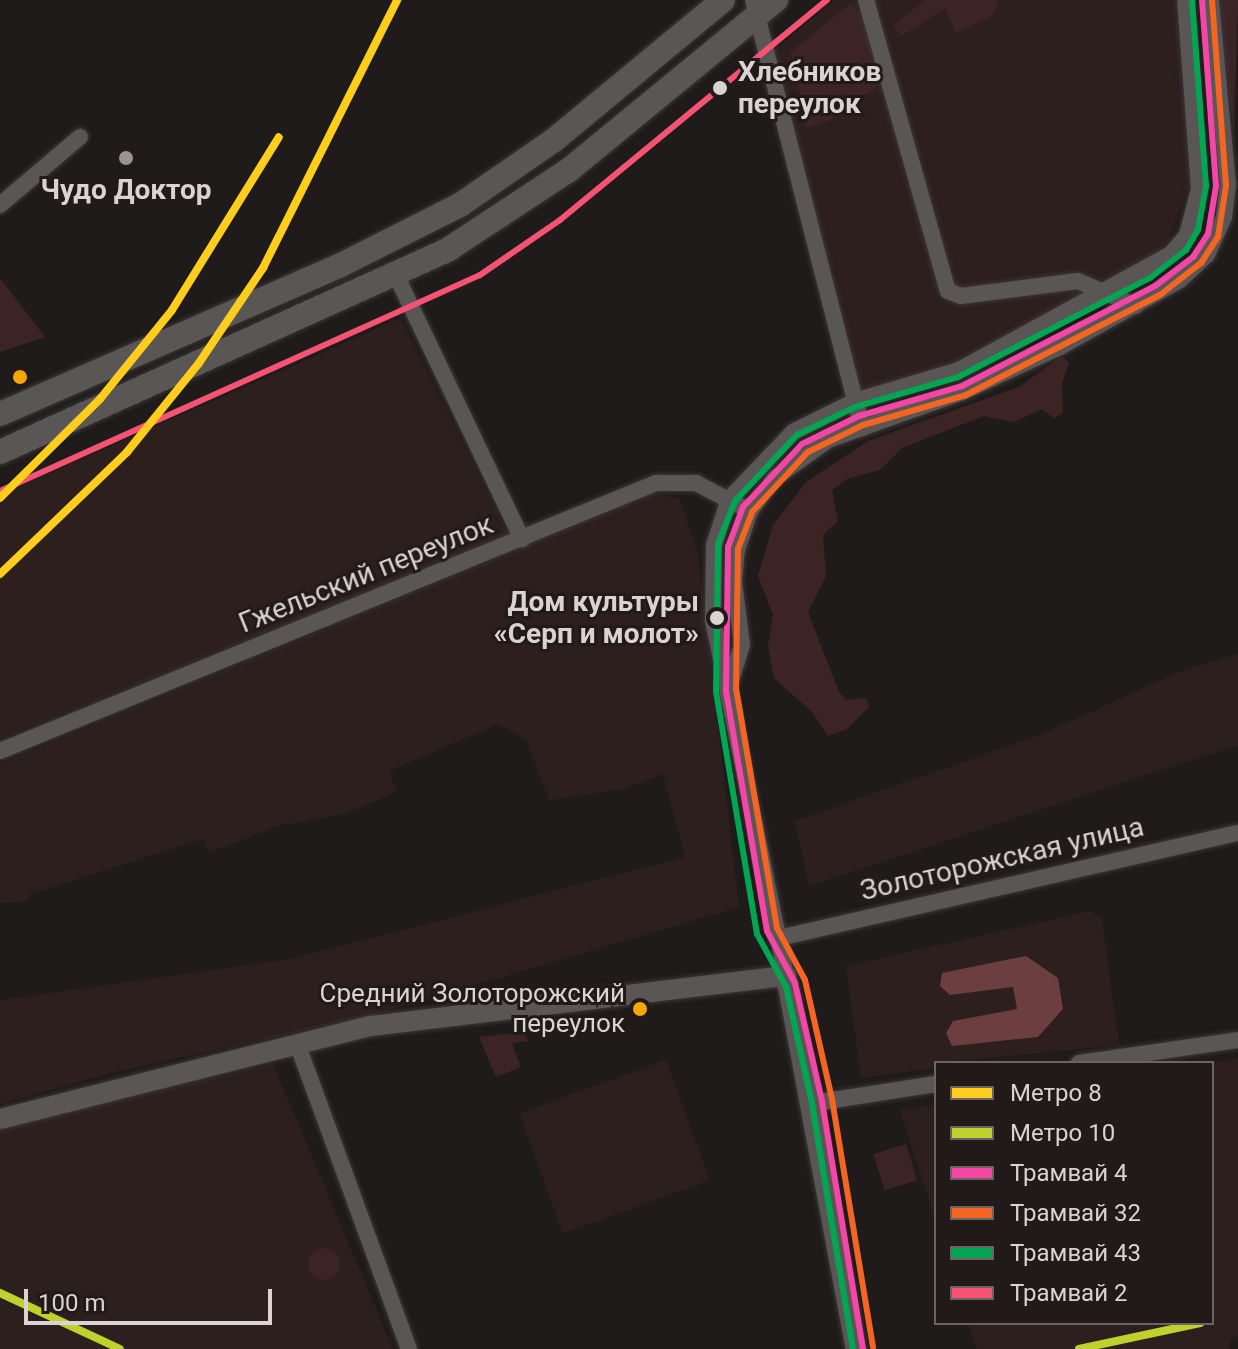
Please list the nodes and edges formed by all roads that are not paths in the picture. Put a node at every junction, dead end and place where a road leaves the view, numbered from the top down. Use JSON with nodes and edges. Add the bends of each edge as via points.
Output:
{"nodes":[{"id":1,"x":723,"y":0,"type":"edge"},
{"id":2,"x":776,"y":0,"type":"edge"},
{"id":3,"x":866,"y":0,"type":"edge"},
{"id":4,"x":1185,"y":0,"type":"edge"},
{"id":5,"x":1211,"y":0,"type":"edge"},
{"id":6,"x":755,"y":8,"type":"edge"},
{"id":7,"x":701,"y":18,"type":"junction"},
{"id":8,"x":80,"y":137,"type":"dead end"},
{"id":9,"x":473,"y":197,"type":"junction"},
{"id":10,"x":0,"y":205,"type":"edge"},
{"id":11,"x":492,"y":223,"type":"junction"},
{"id":12,"x":396,"y":275,"type":"junction"},
{"id":13,"x":1111,"y":292,"type":"junction"},
{"id":14,"x":1136,"y":306,"type":"junction"},
{"id":15,"x":855,"y":401,"type":"junction"},
{"id":16,"x":0,"y":414,"type":"edge"},
{"id":17,"x":862,"y":428,"type":"junction"},
{"id":18,"x":0,"y":452,"type":"edge"},
{"id":19,"x":750,"y":511,"type":"junction"},
{"id":20,"x":522,"y":539,"type":"junction"},
{"id":21,"x":728,"y":688,"type":"junction"},
{"id":22,"x":0,"y":751,"type":"edge"},
{"id":23,"x":1238,"y":833,"type":"edge"},
{"id":24,"x":779,"y":938,"type":"junction"},
{"id":25,"x":786,"y":976,"type":"junction"},
{"id":26,"x":1238,"y":1040,"type":"edge"},
{"id":27,"x":297,"y":1043,"type":"junction"},
{"id":28,"x":1093,"y":1061,"type":"edge"},
{"id":29,"x":934,"y":1084,"type":"edge"},
{"id":30,"x":814,"y":1103,"type":"junction"},
{"id":31,"x":0,"y":1119,"type":"edge"},
{"id":32,"x":409,"y":1349,"type":"edge"},
{"id":33,"x":856,"y":1349,"type":"edge"}],
"edges":[{"from":1,"to":7,"type":"main road"},
{"from":2,"to":6,"type":"main road"},
{"from":3,"to":13,"type":"street","via":[[948,291],[961,296],[1078,281]]},
{"from":4,"to":13,"type":"street","via":[[1196,207],[1171,254]]},
{"from":5,"to":14,"type":"street","via":[[1227,163],[1224,217],[1195,268]]},
{"from":6,"to":7,"type":"street","via":[[736,3]]},
{"from":6,"to":11,"type":"main road","via":[[569,170]]},
{"from":6,"to":15,"type":"street"},
{"from":7,"to":9,"type":"main road","via":[[554,140]]},
{"from":8,"to":10,"type":"street"},
{"from":9,"to":11,"type":"street","via":[[466,209],[470,219],[479,226]]},
{"from":9,"to":16,"type":"main road","via":[[339,266]]},
{"from":11,"to":12,"type":"main road"},
{"from":12,"to":18,"type":"main road"},
{"from":12,"to":20,"type":"street"},
{"from":13,"to":14,"type":"street"},
{"from":13,"to":15,"type":"street","via":[[959,370]]},
{"from":14,"to":17,"type":"street","via":[[963,392]]},
{"from":15,"to":17,"type":"street"},
{"from":15,"to":21,"type":"street","via":[[793,432],[729,499],[710,582]]},
{"from":17,"to":19,"type":"street","via":[[806,452]]},
{"from":19,"to":20,"type":"street","name":"Гжельский переулок","via":[[696,483],[675,479]]},
{"from":19,"to":21,"type":"street","via":[[734,582],[742,645]]},
{"from":20,"to":22,"type":"street","name":"Гжельский переулок"},
{"from":21,"to":24,"type":"street"},
{"from":23,"to":24,"type":"street","name":"Золоторожская улица"},
{"from":24,"to":25,"type":"street"},
{"from":25,"to":27,"type":"street","via":[[371,1026]]},
{"from":25,"to":30,"type":"street"},
{"from":26,"to":28,"type":"street"},
{"from":27,"to":31,"type":"street"},
{"from":27,"to":32,"type":"street"},
{"from":29,"to":30,"type":"street"},
{"from":30,"to":33,"type":"street"}]}
